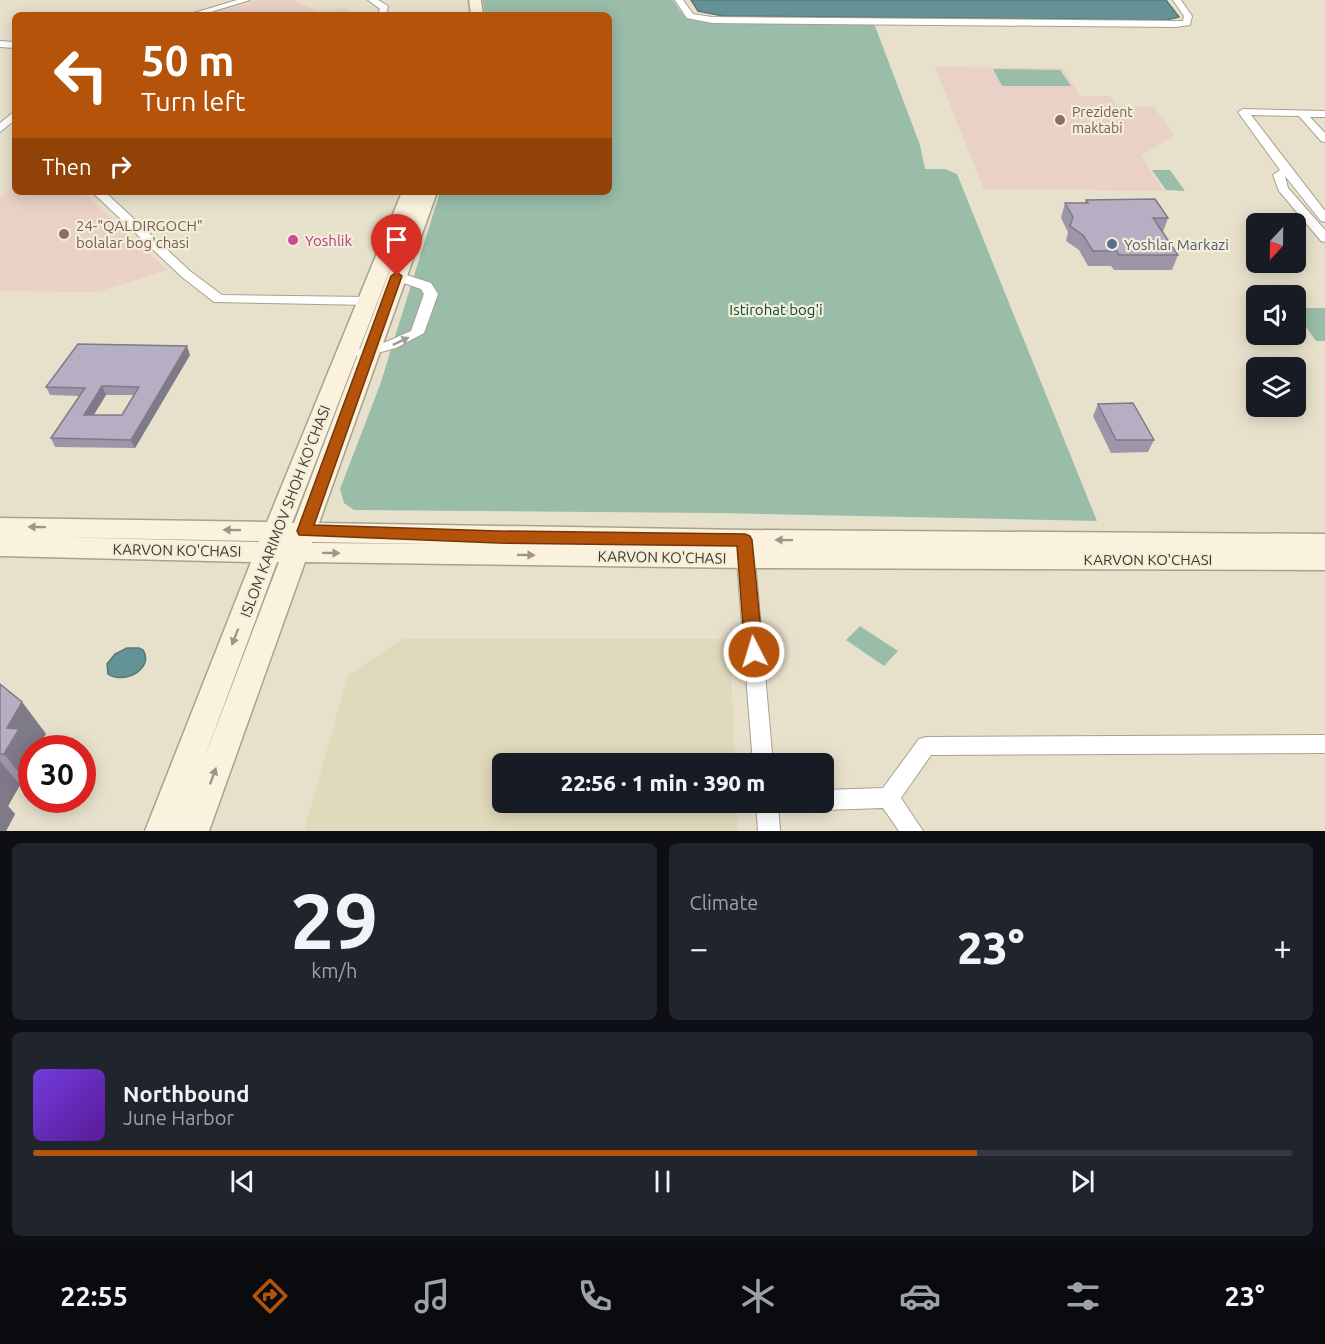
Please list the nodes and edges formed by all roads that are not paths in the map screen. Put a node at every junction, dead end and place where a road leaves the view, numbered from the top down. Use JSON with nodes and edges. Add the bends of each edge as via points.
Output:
{"nodes":[{"id":1,"x":246,"y":0,"type":"edge"},
{"id":2,"x":302,"y":0,"type":"edge"},
{"id":3,"x":310,"y":0,"type":"edge"},
{"id":4,"x":372,"y":0,"type":"edge"},
{"id":5,"x":679,"y":0,"type":"edge"},
{"id":6,"x":1177,"y":0,"type":"edge"},
{"id":7,"x":202,"y":12,"type":"edge"},
{"id":8,"x":384,"y":12,"type":"edge"},
{"id":9,"x":1302,"y":114,"type":"junction"},
{"id":10,"x":1325,"y":114,"type":"edge"},
{"id":11,"x":12,"y":117,"type":"edge"},
{"id":12,"x":0,"y":129,"type":"edge"},
{"id":13,"x":1325,"y":139,"type":"edge"},
{"id":14,"x":1287,"y":171,"type":"junction"},
{"id":15,"x":101,"y":195,"type":"edge"},
{"id":16,"x":410,"y":195,"type":"edge"},
{"id":17,"x":427,"y":195,"type":"edge"},
{"id":18,"x":1325,"y":218,"type":"edge"},
{"id":19,"x":1325,"y":237,"type":"edge"},
{"id":20,"x":397,"y":276,"type":"junction"},
{"id":21,"x":368,"y":301,"type":"junction"},
{"id":22,"x":369,"y":352,"type":"junction"},
{"id":23,"x":345,"y":357,"type":"junction"},
{"id":24,"x":0,"y":527,"type":"edge"},
{"id":25,"x":272,"y":541,"type":"junction"},
{"id":26,"x":300,"y":542,"type":"junction"},
{"id":27,"x":1325,"y":544,"type":"edge"},
{"id":28,"x":0,"y":546,"type":"edge"},
{"id":29,"x":745,"y":549,"type":"junction"},
{"id":30,"x":1325,"y":561,"type":"edge"},
{"id":31,"x":1325,"y":744,"type":"edge"},
{"id":32,"x":762,"y":753,"type":"edge"},
{"id":33,"x":888,"y":798,"type":"junction"},
{"id":34,"x":834,"y":800,"type":"edge"},
{"id":35,"x":768,"y":813,"type":"edge"},
{"id":36,"x":161,"y":831,"type":"edge"},
{"id":37,"x":193,"y":831,"type":"edge"},
{"id":38,"x":769,"y":831,"type":"edge"},
{"id":39,"x":912,"y":831,"type":"edge"}],
"edges":[{"from":1,"to":7,"type":"street"},
{"from":2,"to":3,"type":"street"},
{"from":4,"to":8,"type":"street","via":[[386,8]]},
{"from":5,"to":6,"type":"street","via":[[690,16],[712,20],[1187,22],[1188,16]]},
{"from":9,"to":10,"type":"street"},
{"from":9,"to":13,"type":"street"},
{"from":9,"to":14,"type":"street","via":[[1243,112]]},
{"from":11,"to":12,"type":"street"},
{"from":14,"to":18,"type":"street"},
{"from":14,"to":19,"type":"street","via":[[1279,175],[1283,189]]},
{"from":15,"to":21,"type":"street","via":[[186,274],[219,299]]},
{"from":16,"to":21,"type":"main road","name":"ISLOM KARIMOV SHOH KO'CHASI"},
{"from":17,"to":20,"type":"main road","name":"ISLOM KARIMOV SHOH KO'CHASI"},
{"from":20,"to":22,"type":"main road","name":"ISLOM KARIMOV SHOH KO'CHASI"},
{"from":22,"to":20,"type":"street","one_way":true,"via":[[417,333],[424,315],[431,294],[426,286]]},
{"from":21,"to":23,"type":"main road","name":"ISLOM KARIMOV SHOH KO'CHASI"},
{"from":22,"to":23,"type":"street"},
{"from":22,"to":26,"type":"main road","name":"ISLOM KARIMOV SHOH KO'CHASI"},
{"from":23,"to":25,"type":"main road","name":"ISLOM KARIMOV SHOH KO'CHASI"},
{"from":25,"to":24,"type":"main road","one_way":true},
{"from":25,"to":26,"type":"main road","name":"KARVON KO'CHASI"},
{"from":25,"to":28,"type":"main road","name":"KARVON KO'CHASI"},
{"from":25,"to":36,"type":"main road","name":"ISLOM KARIMOV SHOH KO'CHASI","one_way":true},
{"from":26,"to":29,"type":"main road","name":"KARVON KO'CHASI"},
{"from":37,"to":26,"type":"main road","name":"ISLOM KARIMOV SHOH KO'CHASI","one_way":true},
{"from":27,"to":29,"type":"main road","one_way":true},
{"from":29,"to":30,"type":"main road","name":"KARVON KO'CHASI"},
{"from":29,"to":32,"type":"street"},
{"from":31,"to":33,"type":"street","via":[[926,746]]},
{"from":33,"to":34,"type":"street"},
{"from":33,"to":39,"type":"street"},
{"from":35,"to":38,"type":"street"}]}
